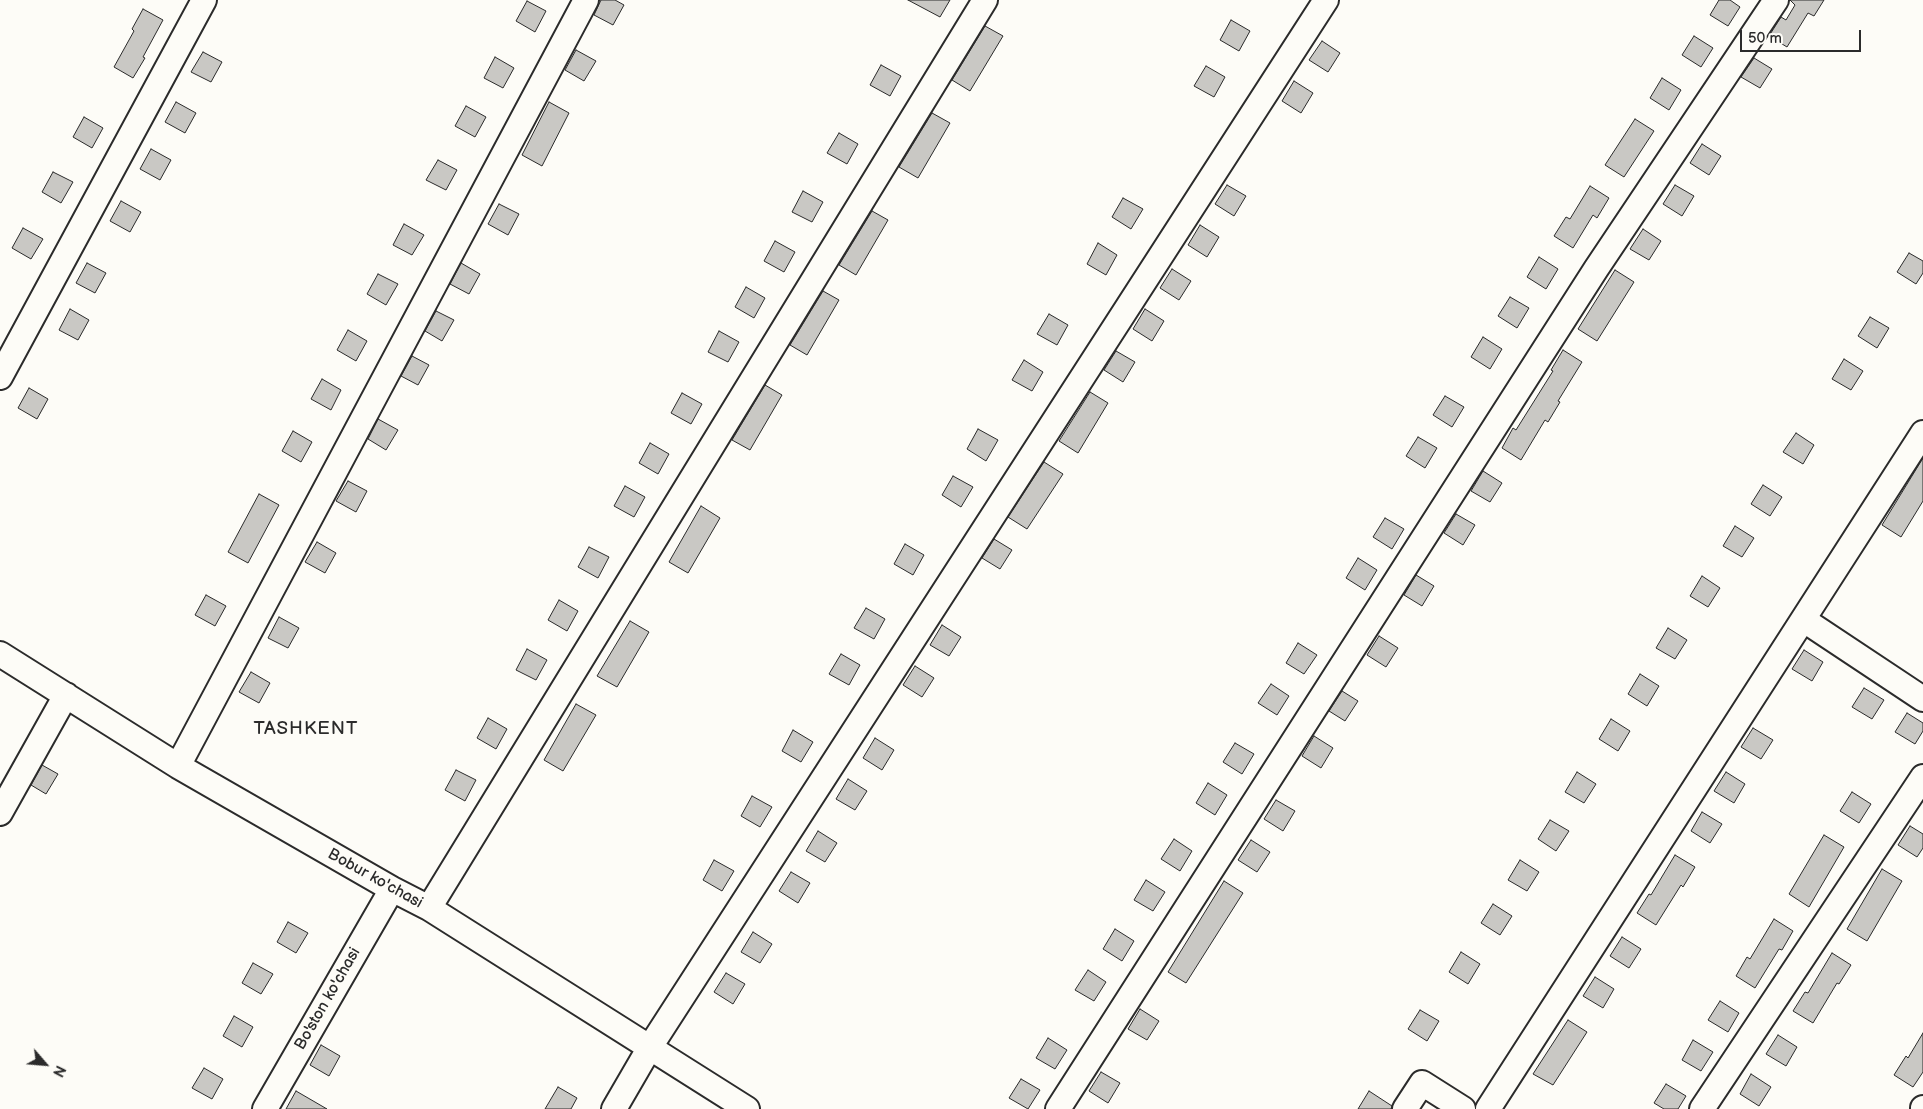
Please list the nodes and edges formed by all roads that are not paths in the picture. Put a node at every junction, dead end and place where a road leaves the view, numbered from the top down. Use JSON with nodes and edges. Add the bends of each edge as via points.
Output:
{"nodes":[{"id":1,"x":204,"y":0,"type":"edge"},
{"id":2,"x":586,"y":0,"type":"edge"},
{"id":3,"x":985,"y":0,"type":"edge"},
{"id":4,"x":1326,"y":0,"type":"edge"},
{"id":5,"x":1776,"y":0,"type":"edge"},
{"id":6,"x":0,"y":377,"type":"edge"},
{"id":7,"x":1920,"y":443,"type":"edge"},
{"id":8,"x":1804,"y":620,"type":"junction"},
{"id":9,"x":0,"y":654,"type":"edge"},
{"id":10,"x":66,"y":695,"type":"junction"},
{"id":11,"x":1923,"y":699,"type":"edge"},
{"id":12,"x":178,"y":766,"type":"junction"},
{"id":13,"x":1923,"y":777,"type":"edge"},
{"id":14,"x":0,"y":813,"type":"edge"},
{"id":15,"x":392,"y":889,"type":"junction"},
{"id":16,"x":429,"y":908,"type":"junction"},
{"id":17,"x":650,"y":1047,"type":"junction"},
{"id":18,"x":265,"y":1109,"type":"edge"},
{"id":19,"x":614,"y":1109,"type":"edge"},
{"id":20,"x":747,"y":1109,"type":"edge"},
{"id":21,"x":1058,"y":1109,"type":"edge"},
{"id":22,"x":1405,"y":1109,"type":"edge"},
{"id":23,"x":1463,"y":1109,"type":"edge"},
{"id":24,"x":1488,"y":1109,"type":"edge"},
{"id":25,"x":1702,"y":1109,"type":"edge"}],
"edges":[{"from":1,"to":6,"type":"street"},
{"from":2,"to":12,"type":"street"},
{"from":3,"to":16,"type":"street"},
{"from":4,"to":17,"type":"street"},
{"from":5,"to":21,"type":"street","via":[[1596,268]]},
{"from":7,"to":8,"type":"street"},
{"from":8,"to":11,"type":"street"},
{"from":8,"to":24,"type":"street"},
{"from":9,"to":10,"type":"street","name":"Bobur ko'chasi"},
{"from":10,"to":12,"type":"street","name":"Bobur ko'chasi"},
{"from":10,"to":14,"type":"street"},
{"from":12,"to":15,"type":"street","name":"Bobur ko'chasi"},
{"from":13,"to":25,"type":"street"},
{"from":15,"to":16,"type":"street","name":"Bobur ko'chasi"},
{"from":15,"to":18,"type":"street","name":"Bo'ston ko'chasi"},
{"from":16,"to":17,"type":"street","name":"Bobur ko'chasi"},
{"from":17,"to":19,"type":"street"},
{"from":17,"to":20,"type":"street","name":"Bobur ko'chasi"},
{"from":22,"to":23,"type":"street","via":[[1422,1083]]}]}
